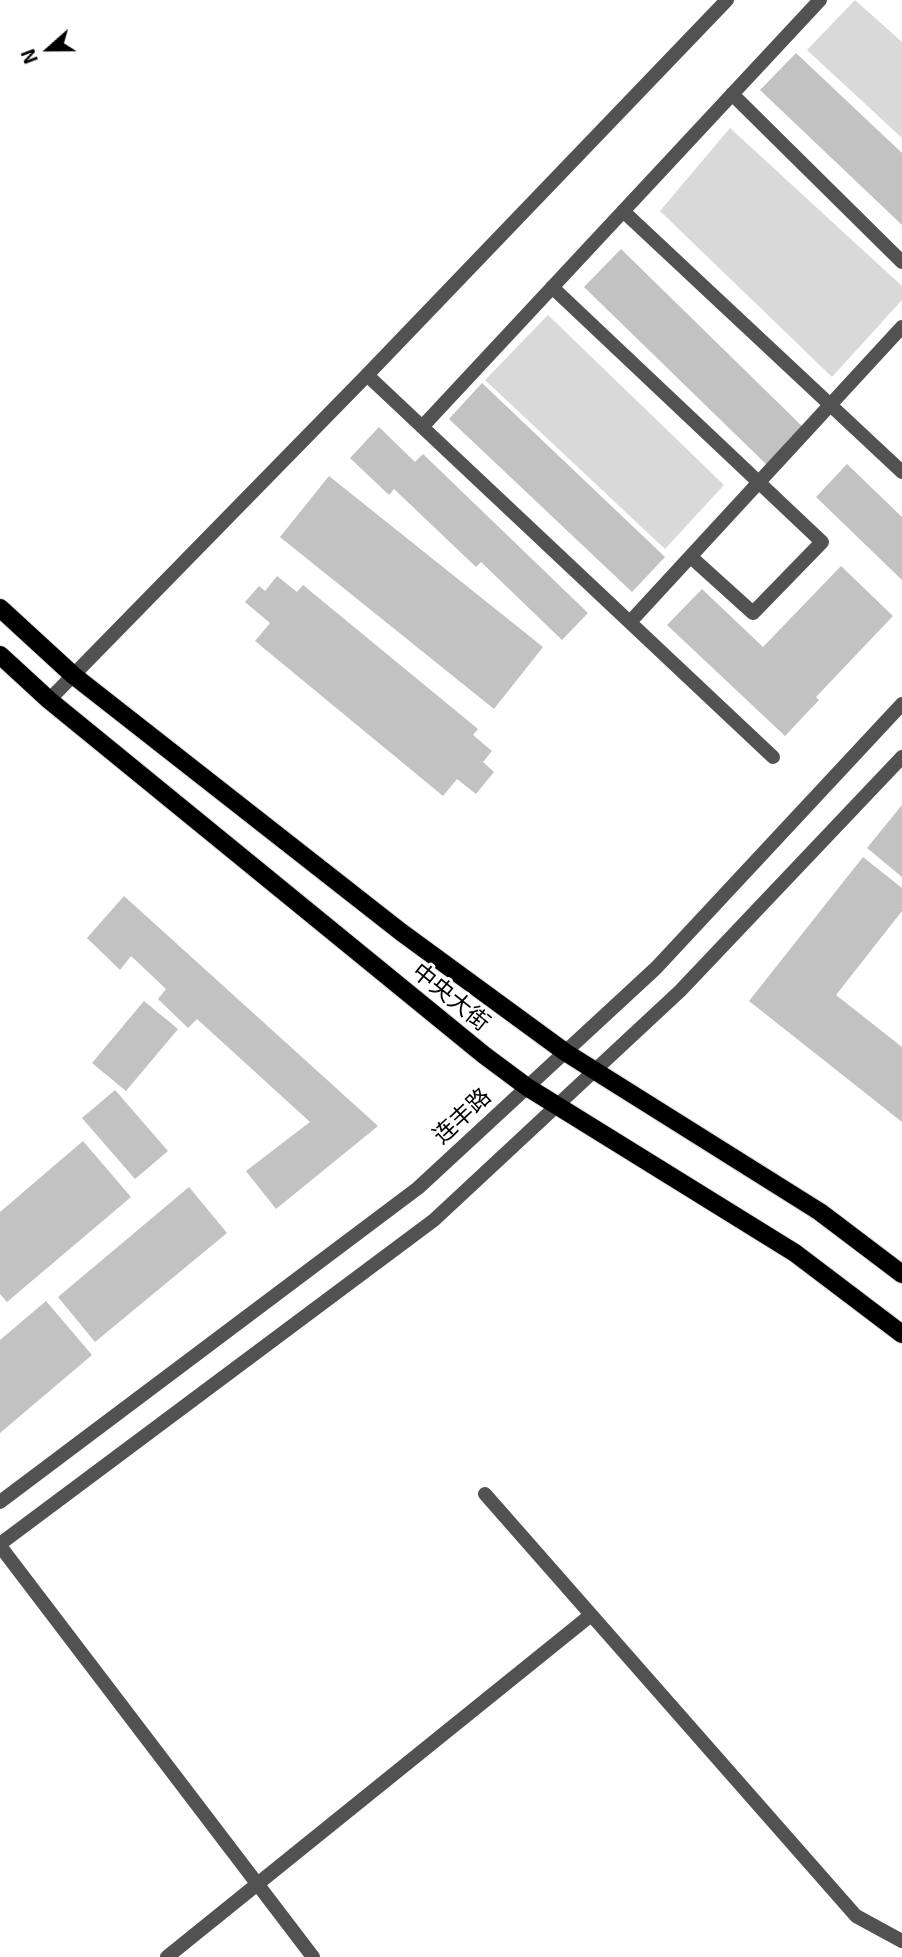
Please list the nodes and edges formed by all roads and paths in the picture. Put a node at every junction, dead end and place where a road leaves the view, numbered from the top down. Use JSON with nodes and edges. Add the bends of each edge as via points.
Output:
{"nodes":[{"id":1,"x":727,"y":0,"type":"edge"},
{"id":2,"x":820,"y":0,"type":"edge"},
{"id":3,"x":732,"y":94,"type":"junction"},
{"id":4,"x":623,"y":211,"type":"junction"},
{"id":5,"x":902,"y":262,"type":"edge"},
{"id":6,"x":552,"y":287,"type":"junction"},
{"id":7,"x":902,"y":327,"type":"edge"},
{"id":8,"x":367,"y":375,"type":"junction"},
{"id":9,"x":830,"y":405,"type":"junction"},
{"id":10,"x":422,"y":426,"type":"junction"},
{"id":11,"x":902,"y":472,"type":"edge"},
{"id":12,"x":759,"y":483,"type":"junction"},
{"id":13,"x":691,"y":557,"type":"junction"},
{"id":14,"x":0,"y":608,"type":"edge"},
{"id":15,"x":631,"y":622,"type":"junction"},
{"id":16,"x":0,"y":655,"type":"edge"},
{"id":17,"x":74,"y":675,"type":"junction"},
{"id":18,"x":49,"y":700,"type":"junction"},
{"id":19,"x":902,"y":704,"type":"edge"},
{"id":20,"x":773,"y":757,"type":"dead end"},
{"id":21,"x":902,"y":757,"type":"edge"},
{"id":22,"x":565,"y":1052,"type":"junction"},
{"id":23,"x":594,"y":1071,"type":"junction"},
{"id":24,"x":527,"y":1087,"type":"junction"},
{"id":25,"x":557,"y":1105,"type":"junction"},
{"id":26,"x":902,"y":1274,"type":"edge"},
{"id":27,"x":902,"y":1334,"type":"edge"},
{"id":28,"x":485,"y":1494,"type":"dead end"},
{"id":29,"x":0,"y":1502,"type":"edge"},
{"id":30,"x":0,"y":1545,"type":"edge"},
{"id":31,"x":592,"y":1615,"type":"junction"},
{"id":32,"x":259,"y":1883,"type":"junction"},
{"id":33,"x":902,"y":1941,"type":"edge"},
{"id":34,"x":167,"y":1957,"type":"edge"},
{"id":35,"x":313,"y":1957,"type":"edge"}],
"edges":[{"from":1,"to":8,"type":"street"},
{"from":2,"to":3,"type":"street"},
{"from":3,"to":4,"type":"street"},
{"from":3,"to":5,"type":"street"},
{"from":4,"to":6,"type":"street"},
{"from":4,"to":9,"type":"street"},
{"from":6,"to":10,"type":"street"},
{"from":6,"to":12,"type":"street"},
{"from":7,"to":9,"type":"street"},
{"from":8,"to":10,"type":"street"},
{"from":8,"to":17,"type":"street"},
{"from":9,"to":11,"type":"street"},
{"from":9,"to":12,"type":"street"},
{"from":10,"to":15,"type":"street"},
{"from":12,"to":13,"type":"street"},
{"from":12,"to":13,"type":"street","via":[[822,542],[753,613]]},
{"from":13,"to":15,"type":"street"},
{"from":14,"to":17,"type":"main road","name":"中央大街"},
{"from":15,"to":20,"type":"street"},
{"from":16,"to":18,"type":"main road","name":"中央大街"},
{"from":17,"to":18,"type":"street"},
{"from":17,"to":22,"type":"main road","name":"中央大街","via":[[401,932]]},
{"from":18,"to":24,"type":"main road","name":"中央大街"},
{"from":19,"to":22,"type":"street","name":"连丰路","via":[[656,968]]},
{"from":21,"to":23,"type":"street","via":[[680,991]]},
{"from":22,"to":23,"type":"main road","name":"中央大街"},
{"from":22,"to":24,"type":"street","name":"连丰路"},
{"from":23,"to":25,"type":"street"},
{"from":23,"to":26,"type":"main road","name":"中央大街","via":[[820,1212]]},
{"from":24,"to":25,"type":"main road","name":"中央大街"},
{"from":24,"to":29,"type":"street","name":"连丰路","via":[[418,1188]]},
{"from":25,"to":27,"type":"main road","name":"中央大街","via":[[795,1253]]},
{"from":25,"to":30,"type":"street","via":[[434,1220]]},
{"from":28,"to":31,"type":"street"},
{"from":30,"to":32,"type":"street"},
{"from":31,"to":32,"type":"street"},
{"from":31,"to":33,"type":"street","via":[[856,1916]]},
{"from":32,"to":34,"type":"street"},
{"from":32,"to":35,"type":"street"}]}
